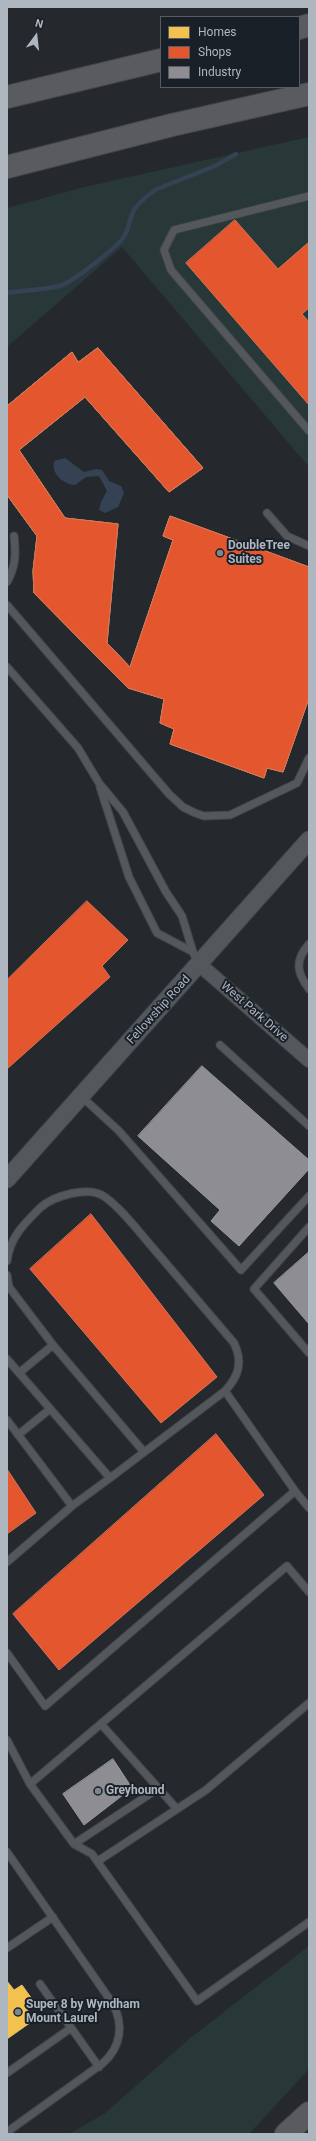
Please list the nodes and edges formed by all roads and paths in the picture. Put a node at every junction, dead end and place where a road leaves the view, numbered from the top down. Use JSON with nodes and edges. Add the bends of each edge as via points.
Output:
{"nodes":[{"id":1,"x":160,"y":60,"type":"edge"},
{"id":2,"x":309,"y":94,"type":"edge"},
{"id":3,"x":7,"y":97,"type":"edge"},
{"id":4,"x":7,"y":167,"type":"edge"},
{"id":5,"x":309,"y":196,"type":"edge"},
{"id":6,"x":309,"y":431,"type":"edge"},
{"id":7,"x":267,"y":513,"type":"dead end"},
{"id":8,"x":14,"y":536,"type":"dead end"},
{"id":9,"x":309,"y":546,"type":"edge"},
{"id":10,"x":7,"y":582,"type":"edge"},
{"id":11,"x":7,"y":606,"type":"edge"},
{"id":12,"x":7,"y":667,"type":"edge"},
{"id":13,"x":309,"y":758,"type":"edge"},
{"id":14,"x":98,"y":783,"type":"junction"},
{"id":15,"x":309,"y":840,"type":"edge"},
{"id":16,"x":309,"y":944,"type":"edge"},
{"id":17,"x":196,"y":958,"type":"junction"},
{"id":18,"x":309,"y":989,"type":"edge"},
{"id":19,"x":220,"y":1045,"type":"dead end"},
{"id":20,"x":309,"y":1060,"type":"edge"},
{"id":21,"x":81,"y":1096,"type":"junction"},
{"id":22,"x":309,"y":1126,"type":"edge"},
{"id":23,"x":7,"y":1179,"type":"edge"},
{"id":24,"x":309,"y":1196,"type":"edge"},
{"id":25,"x":309,"y":1228,"type":"edge"},
{"id":26,"x":7,"y":1261,"type":"edge"},
{"id":27,"x":7,"y":1275,"type":"edge"},
{"id":28,"x":53,"y":1345,"type":"junction"},
{"id":29,"x":309,"y":1353,"type":"edge"},
{"id":30,"x":7,"y":1359,"type":"edge"},
{"id":31,"x":19,"y":1373,"type":"junction"},
{"id":32,"x":225,"y":1391,"type":"junction"},
{"id":33,"x":50,"y":1409,"type":"junction"},
{"id":34,"x":7,"y":1420,"type":"edge"},
{"id":35,"x":18,"y":1435,"type":"junction"},
{"id":36,"x":144,"y":1452,"type":"junction"},
{"id":37,"x":110,"y":1478,"type":"junction"},
{"id":38,"x":295,"y":1491,"type":"junction"},
{"id":39,"x":72,"y":1506,"type":"junction"},
{"id":40,"x":309,"y":1508,"type":"edge"},
{"id":41,"x":7,"y":1562,"type":"edge"},
{"id":42,"x":309,"y":1592,"type":"edge"},
{"id":43,"x":7,"y":1653,"type":"edge"},
{"id":44,"x":309,"y":1702,"type":"edge"},
{"id":45,"x":101,"y":1724,"type":"junction"},
{"id":46,"x":7,"y":1740,"type":"edge"},
{"id":47,"x":30,"y":1784,"type":"junction"},
{"id":48,"x":159,"y":1788,"type":"junction"},
{"id":49,"x":178,"y":1809,"type":"junction"},
{"id":50,"x":74,"y":1844,"type":"junction"},
{"id":51,"x":7,"y":1852,"type":"edge"},
{"id":52,"x":98,"y":1861,"type":"junction"},
{"id":53,"x":53,"y":1917,"type":"junction"},
{"id":54,"x":309,"y":1922,"type":"edge"},
{"id":55,"x":7,"y":1948,"type":"edge"},
{"id":56,"x":40,"y":1984,"type":"dead end"},
{"id":57,"x":71,"y":2028,"type":"junction"},
{"id":58,"x":99,"y":2067,"type":"junction"},
{"id":59,"x":7,"y":2073,"type":"edge"},
{"id":60,"x":309,"y":2113,"type":"edge"},
{"id":61,"x":7,"y":2132,"type":"edge"},
{"id":62,"x":286,"y":2134,"type":"edge"}],
"edges":[{"from":1,"to":3,"type":"highway"},
{"from":2,"to":4,"type":"highway","via":[[172,125]]},
{"from":5,"to":6,"type":"lane","via":[[174,230],[164,250],[172,270]]},
{"from":7,"to":9,"type":"lane","via":[[287,536]]},
{"from":8,"to":10,"type":"lane","via":[[17,557]]},
{"from":11,"to":13,"type":"lane","via":[[169,794],[194,813],[204,816],[230,815],[297,783]]},
{"from":12,"to":14,"type":"lane","via":[[78,748]]},
{"from":14,"to":17,"type":"lane","via":[[123,812],[168,897],[182,916]]},
{"from":14,"to":17,"type":"lane","via":[[129,877],[157,932]]},
{"from":15,"to":17,"type":"street","name":"Fellowship Road"},
{"from":16,"to":18,"type":"lane","via":[[298,965],[300,976]]},
{"from":17,"to":20,"type":"street","name":"West Park Drive"},
{"from":17,"to":21,"type":"street","name":"Fellowship Road"},
{"from":19,"to":22,"type":"lane"},
{"from":21,"to":23,"type":"street","name":"Fellowship Road"},
{"from":21,"to":24,"type":"lane","via":[[119,1131],[241,1270]]},
{"from":25,"to":29,"type":"lane","via":[[254,1289]]},
{"from":26,"to":32,"type":"lane","via":[[8,1248],[18,1231],[44,1205],[64,1194],[86,1192],[104,1196],[129,1220],[234,1343],[239,1353],[239,1367],[235,1380]]},
{"from":27,"to":28,"type":"lane","via":[[9,1287]]},
{"from":28,"to":31,"type":"lane"},
{"from":28,"to":36,"type":"lane"},
{"from":30,"to":31,"type":"lane"},
{"from":31,"to":33,"type":"lane"},
{"from":32,"to":36,"type":"lane"},
{"from":32,"to":38,"type":"lane"},
{"from":33,"to":35,"type":"lane"},
{"from":33,"to":37,"type":"lane"},
{"from":34,"to":35,"type":"lane"},
{"from":35,"to":39,"type":"lane"},
{"from":36,"to":37,"type":"lane"},
{"from":37,"to":39,"type":"lane"},
{"from":38,"to":40,"type":"lane"},
{"from":38,"to":43,"type":"lane","via":[[45,1706]]},
{"from":39,"to":41,"type":"lane"},
{"from":42,"to":45,"type":"lane","via":[[287,1566]]},
{"from":44,"to":49,"type":"lane","via":[[206,1790]]},
{"from":45,"to":47,"type":"lane"},
{"from":45,"to":48,"type":"lane"},
{"from":46,"to":47,"type":"lane"},
{"from":47,"to":50,"type":"lane"},
{"from":48,"to":49,"type":"lane"},
{"from":48,"to":50,"type":"lane"},
{"from":49,"to":52,"type":"lane"},
{"from":50,"to":52,"type":"lane","via":[[92,1854]]},
{"from":51,"to":53,"type":"lane"},
{"from":52,"to":54,"type":"lane","via":[[197,2001]]},
{"from":53,"to":55,"type":"lane"},
{"from":53,"to":58,"type":"lane","via":[[118,2014],[118,2041],[111,2055]]},
{"from":56,"to":57,"type":"lane"},
{"from":57,"to":58,"type":"lane"},
{"from":57,"to":59,"type":"lane"},
{"from":58,"to":61,"type":"lane"},
{"from":60,"to":62,"type":"highway"}]}
